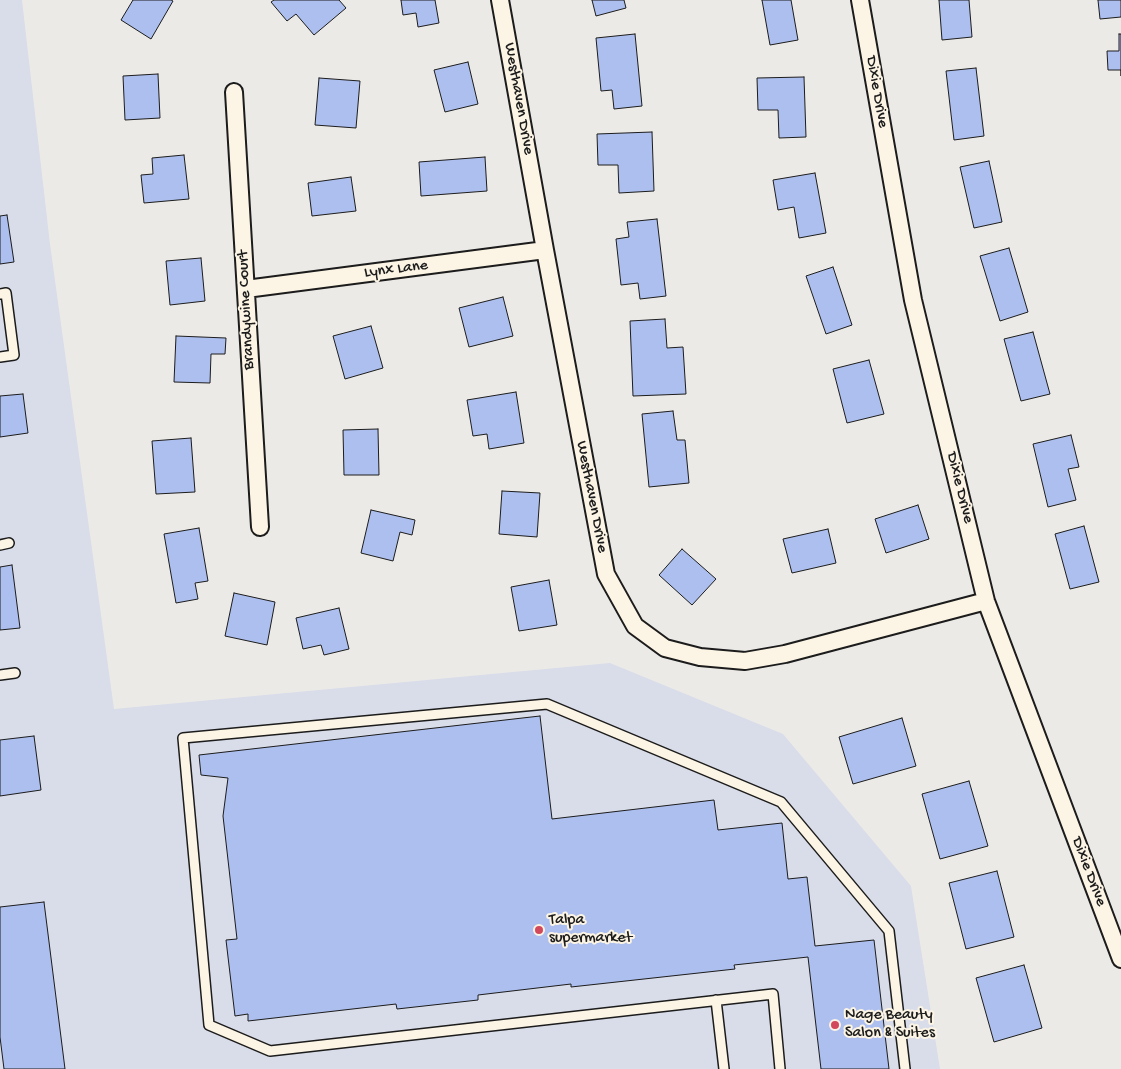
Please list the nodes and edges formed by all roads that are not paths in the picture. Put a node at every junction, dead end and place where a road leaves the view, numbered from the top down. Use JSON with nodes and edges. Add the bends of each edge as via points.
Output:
{"nodes":[{"id":1,"x":500,"y":0,"type":"edge"},
{"id":2,"x":860,"y":0,"type":"edge"},
{"id":3,"x":234,"y":92,"type":"dead end"},
{"id":4,"x":545,"y":250,"type":"junction"},
{"id":5,"x":246,"y":289,"type":"junction"},
{"id":6,"x":0,"y":294,"type":"edge"},
{"id":7,"x":0,"y":357,"type":"edge"},
{"id":8,"x":260,"y":527,"type":"dead end"},
{"id":9,"x":986,"y":601,"type":"junction"},
{"id":10,"x":16,"y":673,"type":"dead end"},
{"id":11,"x":0,"y":675,"type":"edge"},
{"id":12,"x":1121,"y":959,"type":"edge"},
{"id":13,"x":716,"y":1000,"type":"junction"},
{"id":14,"x":724,"y":1069,"type":"edge"},
{"id":15,"x":780,"y":1069,"type":"edge"},
{"id":16,"x":905,"y":1069,"type":"edge"}],
"edges":[{"from":1,"to":4,"type":"street","name":"Westhaven Drive"},
{"from":2,"to":9,"type":"street","name":"Dixie Drive","via":[[913,300]]},
{"from":3,"to":5,"type":"street","name":"Brandywine Court"},
{"from":4,"to":5,"type":"street","name":"Lynx Lane"},
{"from":4,"to":9,"type":"street","name":"Westhaven Drive","via":[[606,574],[635,626],[665,648],[700,657],[745,661],[785,654]]},
{"from":5,"to":8,"type":"street","name":"Brandywine Court"},
{"from":6,"to":7,"type":"lane","via":[[6,293],[14,355]]},
{"from":9,"to":12,"type":"street","name":"Dixie Drive"},
{"from":10,"to":11,"type":"lane"},
{"from":13,"to":14,"type":"lane"},
{"from":13,"to":15,"type":"lane","via":[[772,994]]},
{"from":13,"to":16,"type":"lane","via":[[270,1051],[209,1025],[183,738],[547,704],[781,802],[889,931]]}]}
